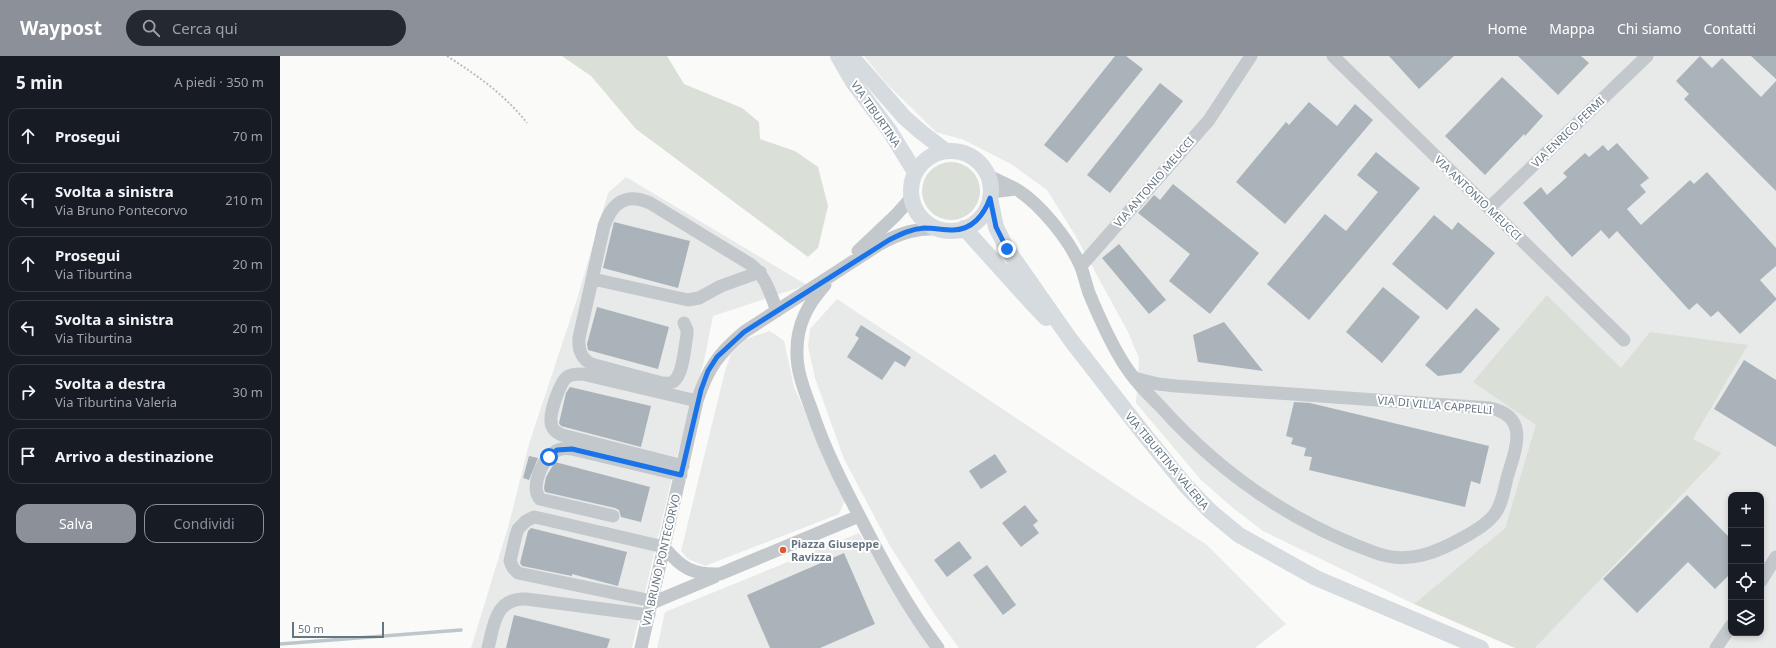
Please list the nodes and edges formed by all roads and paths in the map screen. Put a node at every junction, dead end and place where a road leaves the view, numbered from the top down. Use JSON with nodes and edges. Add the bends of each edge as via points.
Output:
{"nodes":[{"id":1,"x":447,"y":56,"type":"edge"},
{"id":2,"x":838,"y":56,"type":"edge"},
{"id":3,"x":851,"y":56,"type":"edge"},
{"id":4,"x":1251,"y":56,"type":"edge"},
{"id":5,"x":1333,"y":56,"type":"edge"},
{"id":6,"x":1647,"y":56,"type":"edge"},
{"id":7,"x":527,"y":123,"type":"dead end"},
{"id":8,"x":946,"y":151,"type":"junction"},
{"id":9,"x":915,"y":172,"type":"junction"},
{"id":10,"x":987,"y":175,"type":"junction"},
{"id":11,"x":1016,"y":189,"type":"junction"},
{"id":12,"x":990,"y":195,"type":"junction"},
{"id":13,"x":912,"y":197,"type":"junction"},
{"id":14,"x":1489,"y":208,"type":"junction"},
{"id":15,"x":964,"y":228,"type":"junction"},
{"id":16,"x":941,"y":229,"type":"junction"},
{"id":17,"x":1081,"y":266,"type":"junction"},
{"id":18,"x":760,"y":272,"type":"junction"},
{"id":19,"x":834,"y":275,"type":"junction"},
{"id":20,"x":593,"y":279,"type":"junction"},
{"id":21,"x":777,"y":311,"type":"junction"},
{"id":22,"x":684,"y":323,"type":"dead end"},
{"id":23,"x":1070,"y":339,"type":"junction"},
{"id":24,"x":1624,"y":340,"type":"dead end"},
{"id":25,"x":1134,"y":378,"type":"junction"},
{"id":26,"x":697,"y":401,"type":"junction"},
{"id":27,"x":682,"y":470,"type":"junction"},
{"id":28,"x":613,"y":516,"type":"dead end"},
{"id":29,"x":859,"y":516,"type":"junction"},
{"id":30,"x":664,"y":547,"type":"junction"},
{"id":31,"x":1776,"y":557,"type":"edge"},
{"id":32,"x":720,"y":574,"type":"junction"},
{"id":33,"x":1764,"y":576,"type":"edge"},
{"id":34,"x":651,"y":606,"type":"junction"},
{"id":35,"x":1728,"y":630,"type":"edge"},
{"id":36,"x":488,"y":648,"type":"edge"},
{"id":37,"x":641,"y":648,"type":"edge"},
{"id":38,"x":938,"y":648,"type":"edge"},
{"id":39,"x":1481,"y":648,"type":"edge"},
{"id":40,"x":1716,"y":648,"type":"edge"}],
"edges":[{"from":1,"to":7,"type":"path","via":[[478,76],[513,105]]},
{"from":2,"to":9,"type":"main road","name":"VIA TIBURTINA"},
{"from":3,"to":8,"type":"main road","name":"VIA TIBURTINA","via":[[904,117]]},
{"from":4,"to":17,"type":"street","name":"VIA ANTONIO MEUCCI","via":[[1209,120]]},
{"from":5,"to":14,"type":"street","name":"VIA ANTONIO MEUCCI"},
{"from":6,"to":14,"type":"street","name":"VIA ENRICO FERMI"},
{"from":8,"to":9,"type":"main road","name":"VIA TIBURTINA","via":[[928,158]]},
{"from":8,"to":10,"type":"main road","name":"VIA TIBURTINA","via":[[959,151],[971,156],[981,164]]},
{"from":9,"to":13,"type":"main road","via":[[911,184]]},
{"from":10,"to":11,"type":"street","name":"VIA DI VILLA CAPPELLI"},
{"from":10,"to":12,"type":"main road","name":"VIA TIBURTINA"},
{"from":11,"to":12,"type":"street"},
{"from":11,"to":17,"type":"street","name":"VIA DI VILLA CAPPELLI","via":[[1033,201],[1048,217]]},
{"from":12,"to":15,"type":"main road","via":[[987,208],[981,216]]},
{"from":12,"to":23,"type":"main road","name":"VIA TIBURTINA VALERIA","via":[[996,227],[1007,249]]},
{"from":13,"to":16,"type":"main road","via":[[915,208],[922,218]]},
{"from":13,"to":19,"type":"street","name":"VIA BRUNO PONTECORVO"},
{"from":14,"to":24,"type":"street","name":"VIA ANTONIO MEUCCI"},
{"from":15,"to":16,"type":"main road"},
{"from":15,"to":23,"type":"main road","name":"VIA TIBURTINA VALERIA","via":[[1029,300]]},
{"from":16,"to":19,"type":"street","name":"VIA BRUNO PONTECORVO","via":[[926,228],[903,233],[871,250]]},
{"from":17,"to":25,"type":"street","name":"VIA DI VILLA CAPPELLI","via":[[1088,291],[1100,318]]},
{"from":18,"to":20,"type":"street","via":[[722,286],[699,298],[688,300]]},
{"from":18,"to":20,"type":"street","via":[[650,204],[639,199],[629,199],[616,205],[606,220]]},
{"from":18,"to":21,"type":"street"},
{"from":19,"to":21,"type":"street","name":"VIA BRUNO PONTECORVO"},
{"from":19,"to":29,"type":"street","via":[[806,310],[798,331],[797,358],[821,436]]},
{"from":20,"to":22,"type":"street","via":[[578,343],[583,358],[591,364],[670,383],[677,378],[680,371],[687,334]]},
{"from":21,"to":26,"type":"street","name":"VIA BRUNO PONTECORVO","via":[[744,332],[717,357],[704,380]]},
{"from":23,"to":39,"type":"main road","name":"VIA TIBURTINA VALERIA","via":[[1186,486],[1229,528],[1316,578]]},
{"from":25,"to":25,"type":"street","name":"VIA DI VILLA CAPPELLI","via":[[1176,386],[1490,408],[1502,412],[1511,419],[1518,431],[1517,444],[1501,501],[1488,521],[1435,553],[1411,558],[1391,558],[1312,526],[1266,499],[1196,442],[1168,416]]},
{"from":26,"to":27,"type":"street","name":"VIA BRUNO PONTECORVO"},
{"from":26,"to":27,"type":"street","via":[[582,374],[572,374],[562,382],[551,417],[558,434]]},
{"from":27,"to":28,"type":"street","via":[[572,449],[557,450],[549,457],[540,471],[536,488],[540,499]]},
{"from":27,"to":30,"type":"street","name":"VIA BRUNO PONTECORVO"},
{"from":29,"to":32,"type":"street"},
{"from":29,"to":38,"type":"street","via":[[907,605]]},
{"from":30,"to":32,"type":"street","via":[[674,560],[684,567],[703,575]]},
{"from":30,"to":34,"type":"street","name":"VIA BRUNO PONTECORVO"},
{"from":30,"to":34,"type":"street","via":[[534,517],[518,529],[510,556],[513,568],[523,575]]},
{"from":31,"to":33,"type":"street"},
{"from":32,"to":34,"type":"street"},
{"from":34,"to":36,"type":"street","via":[[515,599],[504,604],[498,611]]},
{"from":34,"to":37,"type":"street","name":"VIA BRUNO PONTECORVO"},
{"from":35,"to":40,"type":"street"}]}
